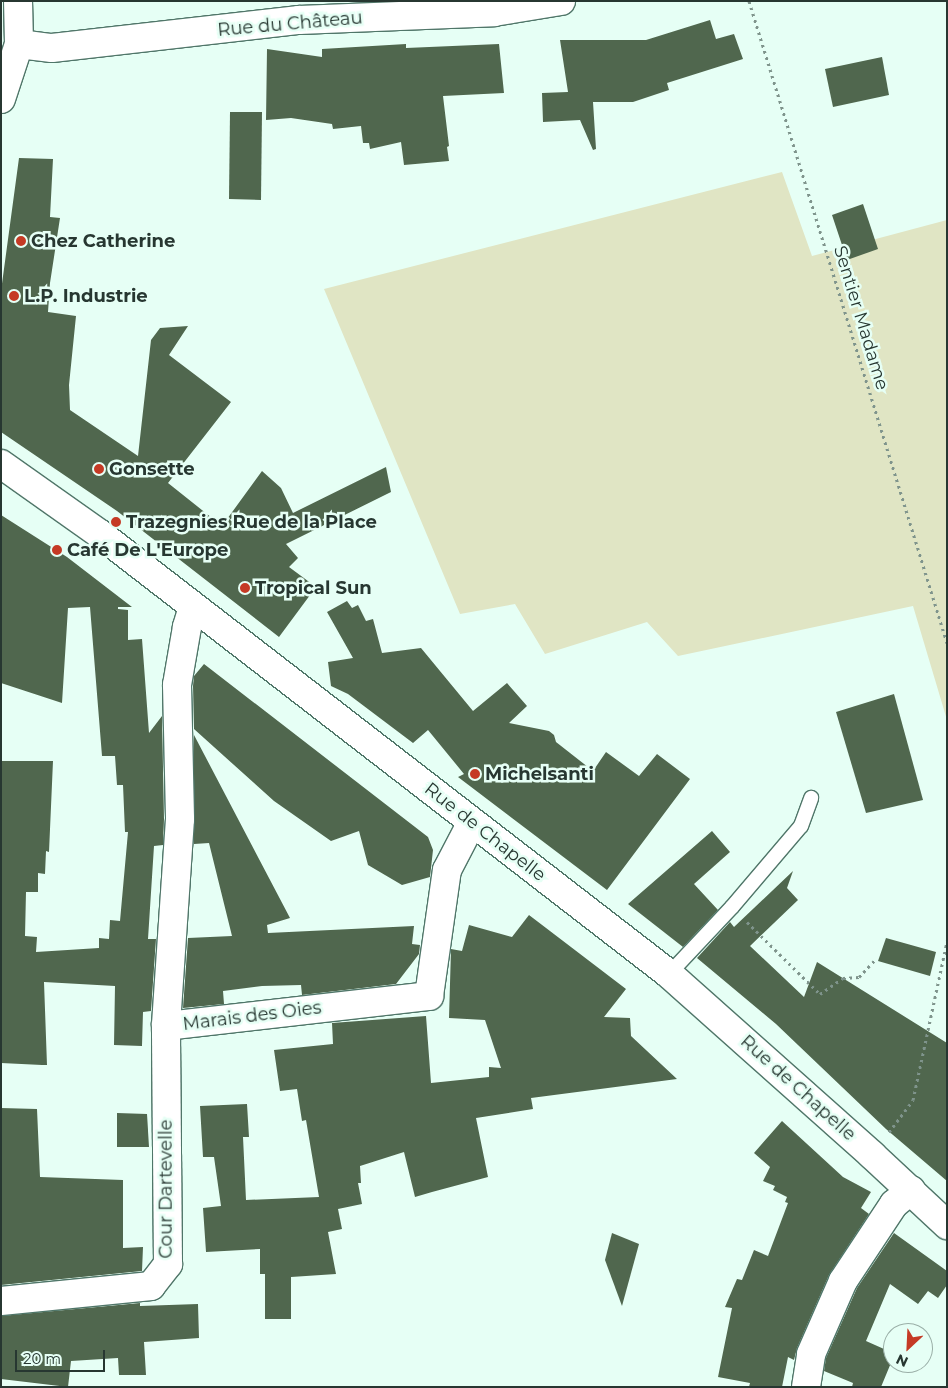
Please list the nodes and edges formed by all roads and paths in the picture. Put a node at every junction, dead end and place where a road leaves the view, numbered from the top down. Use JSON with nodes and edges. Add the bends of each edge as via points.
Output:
{"nodes":[{"id":1,"x":18,"y":1,"type":"edge"},
{"id":2,"x":561,"y":1,"type":"edge"},
{"id":3,"x":749,"y":1,"type":"edge"},
{"id":4,"x":19,"y":44,"type":"junction"},
{"id":5,"x":1,"y":98,"type":"edge"},
{"id":6,"x":1,"y":464,"type":"edge"},
{"id":7,"x":193,"y":607,"type":"junction"},
{"id":8,"x":947,"y":643,"type":"edge"},
{"id":9,"x":811,"y":798,"type":"dead end"},
{"id":10,"x":472,"y":822,"type":"junction"},
{"id":11,"x":732,"y":907,"type":"junction"},
{"id":12,"x":947,"y":941,"type":"edge"},
{"id":13,"x":876,"y":959,"type":"dead end"},
{"id":14,"x":669,"y":974,"type":"junction"},
{"id":15,"x":166,"y":1026,"type":"junction"},
{"id":16,"x":872,"y":1155,"type":"junction"},
{"id":17,"x":911,"y":1190,"type":"junction"},
{"id":18,"x":947,"y":1225,"type":"edge"},
{"id":19,"x":1,"y":1301,"type":"edge"},
{"id":20,"x":806,"y":1387,"type":"edge"}],
"edges":[{"from":1,"to":4,"type":"street"},
{"from":2,"to":4,"type":"street","name":"Rue du Château","via":[[494,12],[299,20],[52,48]]},
{"from":3,"to":8,"type":"path","name":"Sentier Madame"},
{"from":4,"to":5,"type":"street"},
{"from":6,"to":7,"type":"street","name":"Rue de Chapelle","via":[[100,534]]},
{"from":7,"to":10,"type":"street","name":"Rue de Chapelle"},
{"from":7,"to":15,"type":"street","name":"Marais des Oies","via":[[177,685],[180,820]]},
{"from":9,"to":11,"type":"lane","via":[[801,826]]},
{"from":10,"to":14,"type":"street","name":"Rue de Chapelle"},
{"from":10,"to":15,"type":"street","name":"Marais des Oies","via":[[447,870],[429,996]]},
{"from":11,"to":13,"type":"path","via":[[820,994],[843,978],[860,977]]},
{"from":11,"to":14,"type":"lane"},
{"from":12,"to":16,"type":"path","via":[[913,1100]]},
{"from":14,"to":16,"type":"street","name":"Rue de Chapelle"},
{"from":15,"to":19,"type":"street","name":"Cour Dartevelle","via":[[168,1264],[151,1286]]},
{"from":16,"to":17,"type":"street","name":"Rue de Chapelle"},
{"from":17,"to":18,"type":"street","name":"Rue de Chapelle"},
{"from":17,"to":20,"type":"street","via":[[894,1204],[843,1281],[811,1354]]}]}
